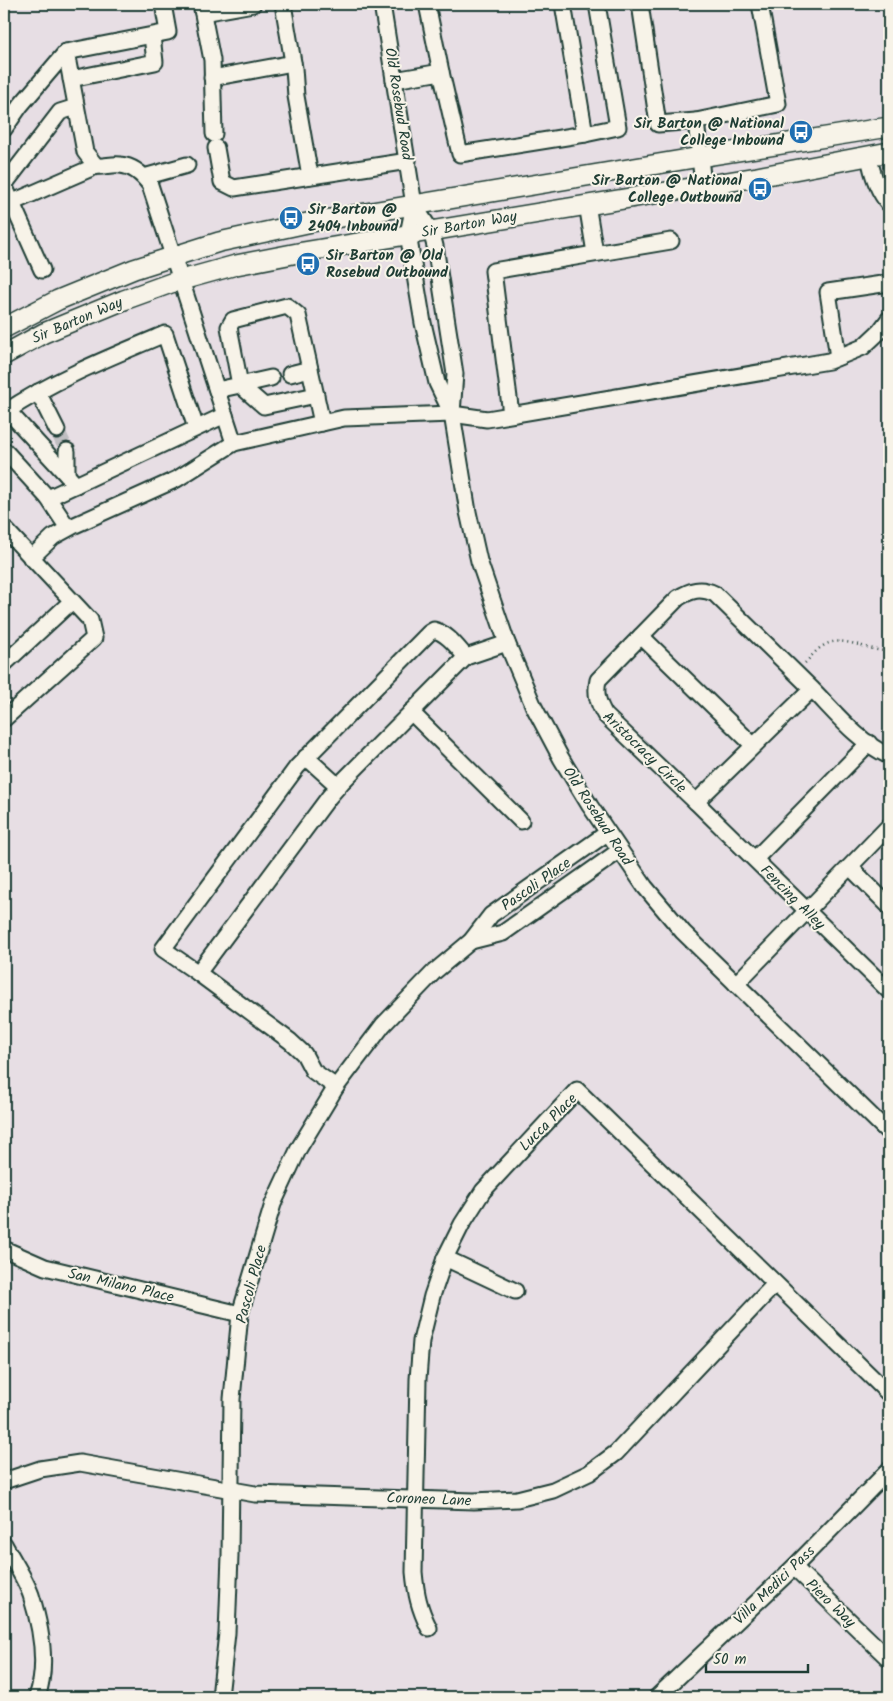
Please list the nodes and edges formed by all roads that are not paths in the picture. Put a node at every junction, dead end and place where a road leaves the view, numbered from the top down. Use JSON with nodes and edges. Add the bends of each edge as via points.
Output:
{"nodes":[{"id":1,"x":163,"y":4,"type":"edge"},
{"id":2,"x":253,"y":4,"type":"edge"},
{"id":3,"x":283,"y":4,"type":"edge"},
{"id":4,"x":382,"y":4,"type":"edge"},
{"id":5,"x":427,"y":4,"type":"edge"},
{"id":6,"x":563,"y":4,"type":"edge"},
{"id":7,"x":597,"y":4,"type":"edge"},
{"id":8,"x":640,"y":4,"type":"edge"},
{"id":9,"x":760,"y":4,"type":"edge"},
{"id":10,"x":202,"y":8,"type":"edge"},
{"id":11,"x":152,"y":36,"type":"junction"},
{"id":12,"x":66,"y":52,"type":"junction"},
{"id":13,"x":293,"y":63,"type":"junction"},
{"id":14,"x":441,"y":72,"type":"junction"},
{"id":15,"x":212,"y":78,"type":"junction"},
{"id":16,"x":71,"y":79,"type":"junction"},
{"id":17,"x":394,"y":80,"type":"junction"},
{"id":18,"x":76,"y":107,"type":"junction"},
{"id":19,"x":696,"y":121,"type":"junction"},
{"id":20,"x":4,"y":128,"type":"edge"},
{"id":21,"x":889,"y":128,"type":"edge"},
{"id":22,"x":585,"y":134,"type":"junction"},
{"id":23,"x":889,"y":152,"type":"edge"},
{"id":24,"x":869,"y":156,"type":"junction"},
{"id":25,"x":700,"y":157,"type":"junction"},
{"id":26,"x":408,"y":161,"type":"junction"},
{"id":27,"x":187,"y":165,"type":"dead end"},
{"id":28,"x":96,"y":166,"type":"junction"},
{"id":29,"x":144,"y":176,"type":"junction"},
{"id":30,"x":310,"y":176,"type":"junction"},
{"id":31,"x":703,"y":185,"type":"junction"},
{"id":32,"x":7,"y":204,"type":"edge"},
{"id":33,"x":587,"y":204,"type":"junction"},
{"id":34,"x":889,"y":204,"type":"edge"},
{"id":35,"x":414,"y":205,"type":"junction"},
{"id":36,"x":431,"y":231,"type":"junction"},
{"id":37,"x":408,"y":234,"type":"junction"},
{"id":38,"x":671,"y":241,"type":"dead end"},
{"id":39,"x":595,"y":253,"type":"junction"},
{"id":40,"x":174,"y":256,"type":"junction"},
{"id":41,"x":42,"y":270,"type":"dead end"},
{"id":42,"x":182,"y":280,"type":"junction"},
{"id":43,"x":889,"y":283,"type":"edge"},
{"id":44,"x":889,"y":319,"type":"edge"},
{"id":45,"x":4,"y":328,"type":"edge"},
{"id":46,"x":4,"y":355,"type":"edge"},
{"id":47,"x":838,"y":357,"type":"junction"},
{"id":48,"x":310,"y":369,"type":"junction"},
{"id":49,"x":290,"y":374,"type":"dead end"},
{"id":50,"x":271,"y":378,"type":"dead end"},
{"id":51,"x":240,"y":384,"type":"junction"},
{"id":52,"x":217,"y":390,"type":"junction"},
{"id":53,"x":38,"y":392,"type":"junction"},
{"id":54,"x":316,"y":395,"type":"junction"},
{"id":55,"x":6,"y":411,"type":"edge"},
{"id":56,"x":225,"y":414,"type":"junction"},
{"id":57,"x":452,"y":414,"type":"junction"},
{"id":58,"x":511,"y":414,"type":"junction"},
{"id":59,"x":322,"y":423,"type":"junction"},
{"id":60,"x":196,"y":428,"type":"junction"},
{"id":61,"x":57,"y":430,"type":"tunnel mouth"},
{"id":62,"x":234,"y":443,"type":"junction"},
{"id":63,"x":4,"y":450,"type":"edge"},
{"id":64,"x":67,"y":452,"type":"tunnel mouth"},
{"id":65,"x":72,"y":480,"type":"junction"},
{"id":66,"x":48,"y":498,"type":"junction"},
{"id":67,"x":4,"y":528,"type":"edge"},
{"id":68,"x":68,"y":528,"type":"junction"},
{"id":69,"x":31,"y":558,"type":"junction"},
{"id":70,"x":72,"y":601,"type":"junction"},
{"id":71,"x":641,"y":636,"type":"junction"},
{"id":72,"x":507,"y":643,"type":"junction"},
{"id":73,"x":466,"y":657,"type":"junction"},
{"id":74,"x":4,"y":664,"type":"edge"},
{"id":75,"x":812,"y":689,"type":"junction"},
{"id":76,"x":411,"y":712,"type":"junction"},
{"id":77,"x":4,"y":719,"type":"edge"},
{"id":78,"x":869,"y":744,"type":"junction"},
{"id":79,"x":753,"y":745,"type":"junction"},
{"id":80,"x":306,"y":756,"type":"junction"},
{"id":81,"x":889,"y":756,"type":"edge"},
{"id":82,"x":338,"y":786,"type":"junction"},
{"id":83,"x":696,"y":802,"type":"junction"},
{"id":84,"x":522,"y":821,"type":"dead end"},
{"id":85,"x":889,"y":826,"type":"edge"},
{"id":86,"x":607,"y":833,"type":"junction"},
{"id":87,"x":619,"y":851,"type":"junction"},
{"id":88,"x":755,"y":859,"type":"junction"},
{"id":89,"x":850,"y":867,"type":"junction"},
{"id":90,"x":889,"y":906,"type":"edge"},
{"id":91,"x":808,"y":911,"type":"junction"},
{"id":92,"x":472,"y":941,"type":"junction"},
{"id":93,"x":198,"y":974,"type":"junction"},
{"id":94,"x":736,"y":984,"type":"junction"},
{"id":95,"x":889,"y":992,"type":"edge"},
{"id":96,"x":336,"y":1087,"type":"junction"},
{"id":97,"x":889,"y":1133,"type":"edge"},
{"id":98,"x":4,"y":1249,"type":"edge"},
{"id":99,"x":445,"y":1258,"type":"junction"},
{"id":100,"x":775,"y":1284,"type":"junction"},
{"id":101,"x":515,"y":1290,"type":"dead end"},
{"id":102,"x":240,"y":1314,"type":"junction"},
{"id":103,"x":889,"y":1394,"type":"edge"},
{"id":104,"x":889,"y":1470,"type":"edge"},
{"id":105,"x":4,"y":1481,"type":"edge"},
{"id":106,"x":231,"y":1491,"type":"junction"},
{"id":107,"x":415,"y":1499,"type":"junction"},
{"id":108,"x":4,"y":1544,"type":"edge"},
{"id":109,"x":794,"y":1567,"type":"junction"},
{"id":110,"x":429,"y":1628,"type":"dead end"},
{"id":111,"x":889,"y":1659,"type":"edge"},
{"id":112,"x":37,"y":1697,"type":"edge"},
{"id":113,"x":220,"y":1697,"type":"edge"},
{"id":114,"x":657,"y":1697,"type":"edge"}],
"edges":[{"from":1,"to":11,"type":"street","via":[[168,32]]},
{"from":2,"to":10,"type":"street"},
{"from":3,"to":13,"type":"street"},
{"from":4,"to":17,"type":"street","name":"Old Rosebud Road"},
{"from":5,"to":14,"type":"street"},
{"from":6,"to":22,"type":"street"},
{"from":7,"to":22,"type":"street","via":[[618,127]]},
{"from":8,"to":19,"type":"street","via":[[658,124]]},
{"from":9,"to":19,"type":"street","via":[[778,104]]},
{"from":10,"to":15,"type":"street","via":[[212,60]]},
{"from":11,"to":12,"type":"street"},
{"from":11,"to":16,"type":"street","via":[[155,62]]},
{"from":12,"to":16,"type":"street"},
{"from":12,"to":20,"type":"street"},
{"from":13,"to":15,"type":"street"},
{"from":13,"to":30,"type":"street"},
{"from":14,"to":17,"type":"street"},
{"from":14,"to":22,"type":"street","via":[[460,154]]},
{"from":15,"to":30,"type":"street","via":[[215,141],[222,182],[234,188]]},
{"from":16,"to":18,"type":"street"},
{"from":17,"to":26,"type":"street","name":"Old Rosebud Road"},
{"from":18,"to":28,"type":"street","via":[[85,152]]},
{"from":18,"to":32,"type":"street","via":[[60,112],[4,185]]},
{"from":19,"to":25,"type":"street"},
{"from":21,"to":25,"type":"main road","name":"Sir Barton Way"},
{"from":23,"to":24,"type":"main road","name":"Sir Barton Way"},
{"from":24,"to":31,"type":"main road","name":"Sir Barton Way"},
{"from":24,"to":34,"type":"street","via":[[872,175]]},
{"from":25,"to":31,"type":"street"},
{"from":25,"to":35,"type":"main road","name":"Sir Barton Way"},
{"from":26,"to":30,"type":"street"},
{"from":26,"to":35,"type":"street","name":"Old Rosebud Road"},
{"from":27,"to":29,"type":"street"},
{"from":28,"to":29,"type":"street","via":[[121,165]]},
{"from":28,"to":32,"type":"street"},
{"from":29,"to":40,"type":"street","via":[[153,191]]},
{"from":31,"to":33,"type":"main road","name":"Sir Barton Way"},
{"from":32,"to":41,"type":"street"},
{"from":33,"to":36,"type":"main road","name":"Sir Barton Way"},
{"from":33,"to":39,"type":"street"},
{"from":35,"to":36,"type":"street","name":"Old Rosebud Road"},
{"from":35,"to":37,"type":"street","name":"Old Rosebud Road"},
{"from":35,"to":40,"type":"main road","name":"Sir Barton Way","via":[[312,222],[219,242]]},
{"from":36,"to":37,"type":"main road","name":"Sir Barton Way"},
{"from":36,"to":57,"type":"street","name":"Old Rosebud Road","via":[[455,374]]},
{"from":37,"to":42,"type":"main road","name":"Sir Barton Way","via":[[236,265]]},
{"from":37,"to":57,"type":"street","name":"Old Rosebud Road","via":[[437,383]]},
{"from":38,"to":39,"type":"street"},
{"from":39,"to":58,"type":"street","via":[[493,270]]},
{"from":40,"to":42,"type":"street"},
{"from":40,"to":45,"type":"main road","name":"Sir Barton Way","via":[[58,300]]},
{"from":42,"to":46,"type":"main road","name":"Sir Barton Way","via":[[44,333]]},
{"from":42,"to":52,"type":"street"},
{"from":43,"to":47,"type":"street","via":[[828,292]]},
{"from":44,"to":47,"type":"street","via":[[862,347]]},
{"from":47,"to":58,"type":"street"},
{"from":48,"to":49,"type":"street"},
{"from":48,"to":51,"type":"street","via":[[298,315],[287,306],[233,320],[229,327]]},
{"from":48,"to":54,"type":"street"},
{"from":50,"to":51,"type":"street"},
{"from":51,"to":52,"type":"street"},
{"from":51,"to":54,"type":"street","via":[[264,406]]},
{"from":52,"to":56,"type":"street"},
{"from":53,"to":55,"type":"street"},
{"from":53,"to":60,"type":"street","via":[[165,334]]},
{"from":53,"to":61,"type":"street"},
{"from":54,"to":59,"type":"street"},
{"from":55,"to":65,"type":"street"},
{"from":56,"to":60,"type":"street"},
{"from":56,"to":62,"type":"street"},
{"from":57,"to":58,"type":"street","via":[[487,419]]},
{"from":57,"to":59,"type":"street","via":[[344,418]]},
{"from":57,"to":72,"type":"street","name":"Old Rosebud Road","via":[[479,562]]},
{"from":59,"to":62,"type":"street"},
{"from":60,"to":65,"type":"street"},
{"from":62,"to":68,"type":"street","via":[[177,478]]},
{"from":63,"to":66,"type":"street"},
{"from":64,"to":65,"type":"street"},
{"from":65,"to":66,"type":"street"},
{"from":66,"to":68,"type":"street"},
{"from":67,"to":69,"type":"street"},
{"from":68,"to":69,"type":"street"},
{"from":69,"to":70,"type":"street"},
{"from":70,"to":74,"type":"street"},
{"from":70,"to":77,"type":"street","via":[[90,620],[94,638]]},
{"from":71,"to":75,"type":"street","name":"Aristocracy Circle","via":[[678,598],[697,589],[706,590],[714,594]]},
{"from":71,"to":79,"type":"street"},
{"from":71,"to":83,"type":"street","name":"Aristocracy Circle","via":[[598,680],[598,703],[618,729]]},
{"from":72,"to":73,"type":"street"},
{"from":72,"to":86,"type":"street","name":"Old Rosebud Road","via":[[534,707]]},
{"from":73,"to":76,"type":"street"},
{"from":73,"to":80,"type":"street","via":[[448,637],[434,630],[429,633]]},
{"from":75,"to":78,"type":"street","name":"Aristocracy Circle"},
{"from":75,"to":79,"type":"street","name":"Aristocracy Circle"},
{"from":76,"to":82,"type":"street"},
{"from":76,"to":84,"type":"street"},
{"from":78,"to":81,"type":"street","name":"Aristocracy Circle"},
{"from":78,"to":88,"type":"street"},
{"from":79,"to":83,"type":"street","name":"Aristocracy Circle"},
{"from":80,"to":82,"type":"street"},
{"from":80,"to":93,"type":"street","via":[[163,949]]},
{"from":82,"to":93,"type":"street"},
{"from":83,"to":88,"type":"street","name":"Fencing Alley"},
{"from":85,"to":89,"type":"street"},
{"from":86,"to":87,"type":"street","name":"Old Rosebud Road"},
{"from":86,"to":92,"type":"street","name":"Pascoli Place","via":[[491,915]]},
{"from":87,"to":92,"type":"street","name":"Pascoli Place","via":[[503,932]]},
{"from":87,"to":94,"type":"street","name":"Old Rosebud Road","via":[[645,888],[683,932]]},
{"from":88,"to":91,"type":"street","name":"Fencing Alley"},
{"from":89,"to":90,"type":"street"},
{"from":89,"to":91,"type":"street"},
{"from":91,"to":94,"type":"street"},
{"from":91,"to":95,"type":"street","name":"Fencing Alley"},
{"from":92,"to":96,"type":"street","name":"Pascoli Place","via":[[434,972],[383,1025]]},
{"from":93,"to":96,"type":"street","via":[[290,1041],[304,1054],[313,1071]]},
{"from":94,"to":97,"type":"street","name":"Old Rosebud Road"},
{"from":96,"to":102,"type":"street","name":"Pascoli Place","via":[[299,1148],[273,1204]]},
{"from":98,"to":102,"type":"street","name":"San Milano Place","via":[[45,1267]]},
{"from":99,"to":100,"type":"street","name":"Lucca Place","via":[[483,1191],[577,1090]]},
{"from":99,"to":101,"type":"street"},
{"from":99,"to":107,"type":"street","name":"Lucca Place","via":[[421,1341]]},
{"from":100,"to":103,"type":"street","name":"Lucca Place"},
{"from":100,"to":107,"type":"street","name":"Coroneo Lane","via":[[616,1454],[589,1473],[553,1490],[517,1499]]},
{"from":102,"to":106,"type":"street","name":"Pascoli Place","via":[[232,1399]]},
{"from":104,"to":109,"type":"street","name":"Villa Medici Pass"},
{"from":105,"to":106,"type":"street","name":"Coroneo Lane","via":[[40,1469],[80,1463]]},
{"from":106,"to":107,"type":"street","name":"Coroneo Lane"},
{"from":106,"to":113,"type":"street","name":"Pascoli Place","via":[[228,1633]]},
{"from":107,"to":110,"type":"street","name":"Lucca Place","via":[[416,1596]]},
{"from":108,"to":112,"type":"street","via":[[30,1594],[42,1644]]},
{"from":109,"to":111,"type":"street","name":"Piero Way"},
{"from":109,"to":114,"type":"street","name":"Villa Medici Pass"}]}
